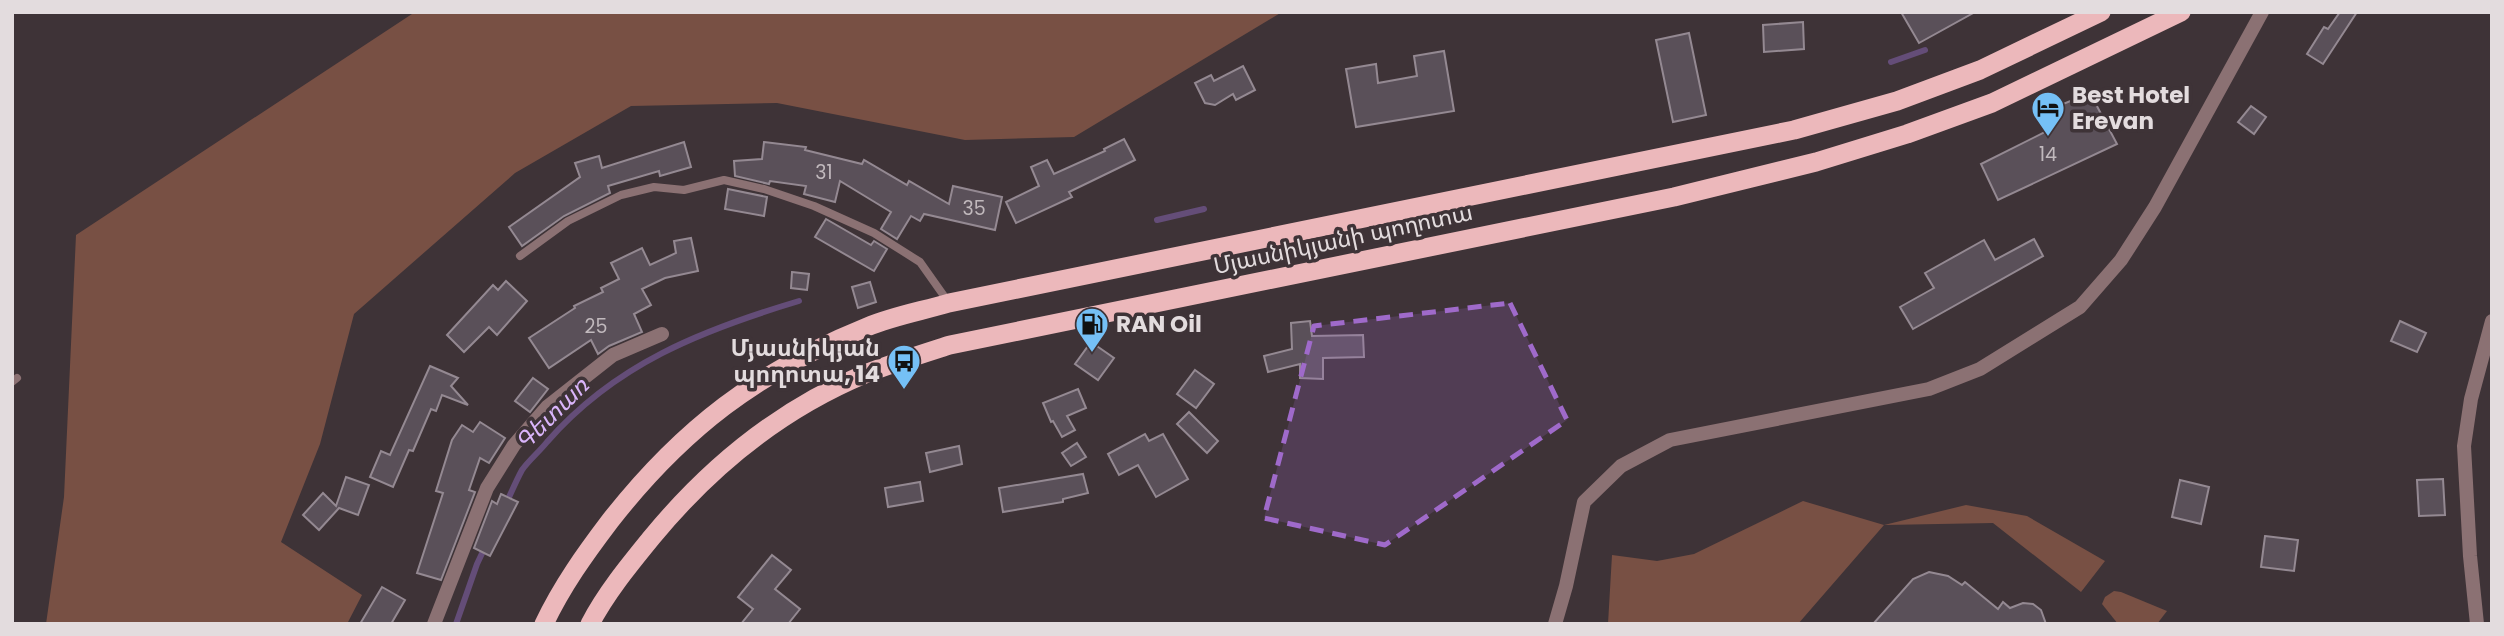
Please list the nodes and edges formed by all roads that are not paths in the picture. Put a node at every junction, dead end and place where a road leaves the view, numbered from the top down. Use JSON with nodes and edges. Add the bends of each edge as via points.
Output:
{"nodes":[{"id":1,"x":2101,"y":12,"type":"edge"},
{"id":2,"x":2182,"y":12,"type":"edge"},
{"id":3,"x":2262,"y":12,"type":"edge"},
{"id":4,"x":520,"y":256,"type":"dead end"},
{"id":5,"x":949,"y":303,"type":"junction"},
{"id":6,"x":2492,"y":321,"type":"edge"},
{"id":7,"x":662,"y":334,"type":"dead end"},
{"id":8,"x":434,"y":624,"type":"edge"},
{"id":9,"x":544,"y":624,"type":"edge"},
{"id":10,"x":590,"y":624,"type":"edge"},
{"id":11,"x":1555,"y":624,"type":"edge"},
{"id":12,"x":2477,"y":624,"type":"edge"}],
"edges":[{"from":1,"to":5,"type":"highway","name":"Մյասնիկյանի պողոտա","via":[[1980,70],[1897,101],[1794,130]]},
{"from":2,"to":10,"type":"highway","name":"Մյասնիկյանի պողոտա","via":[[1992,103],[1816,162],[1674,197],[950,345],[864,375],[766,428],[715,469],[638,553]]},
{"from":3,"to":11,"type":"street","via":[[2155,207],[2121,260],[2080,307],[1980,369],[1929,389],[1670,440],[1621,466],[1584,502]]},
{"from":4,"to":5,"type":"lane","via":[[568,221],[621,195],[654,187],[684,190],[724,180],[814,206],[874,233],[920,262]]},
{"from":5,"to":9,"type":"highway","name":"Մյասնիկյանի պողոտա","via":[[869,326],[809,352],[744,391],[687,435],[637,486],[583,556]]},
{"from":6,"to":12,"type":"street","via":[[2464,446]]},
{"from":7,"to":8,"type":"street","via":[[613,355],[547,407],[514,445],[487,488]]}]}
